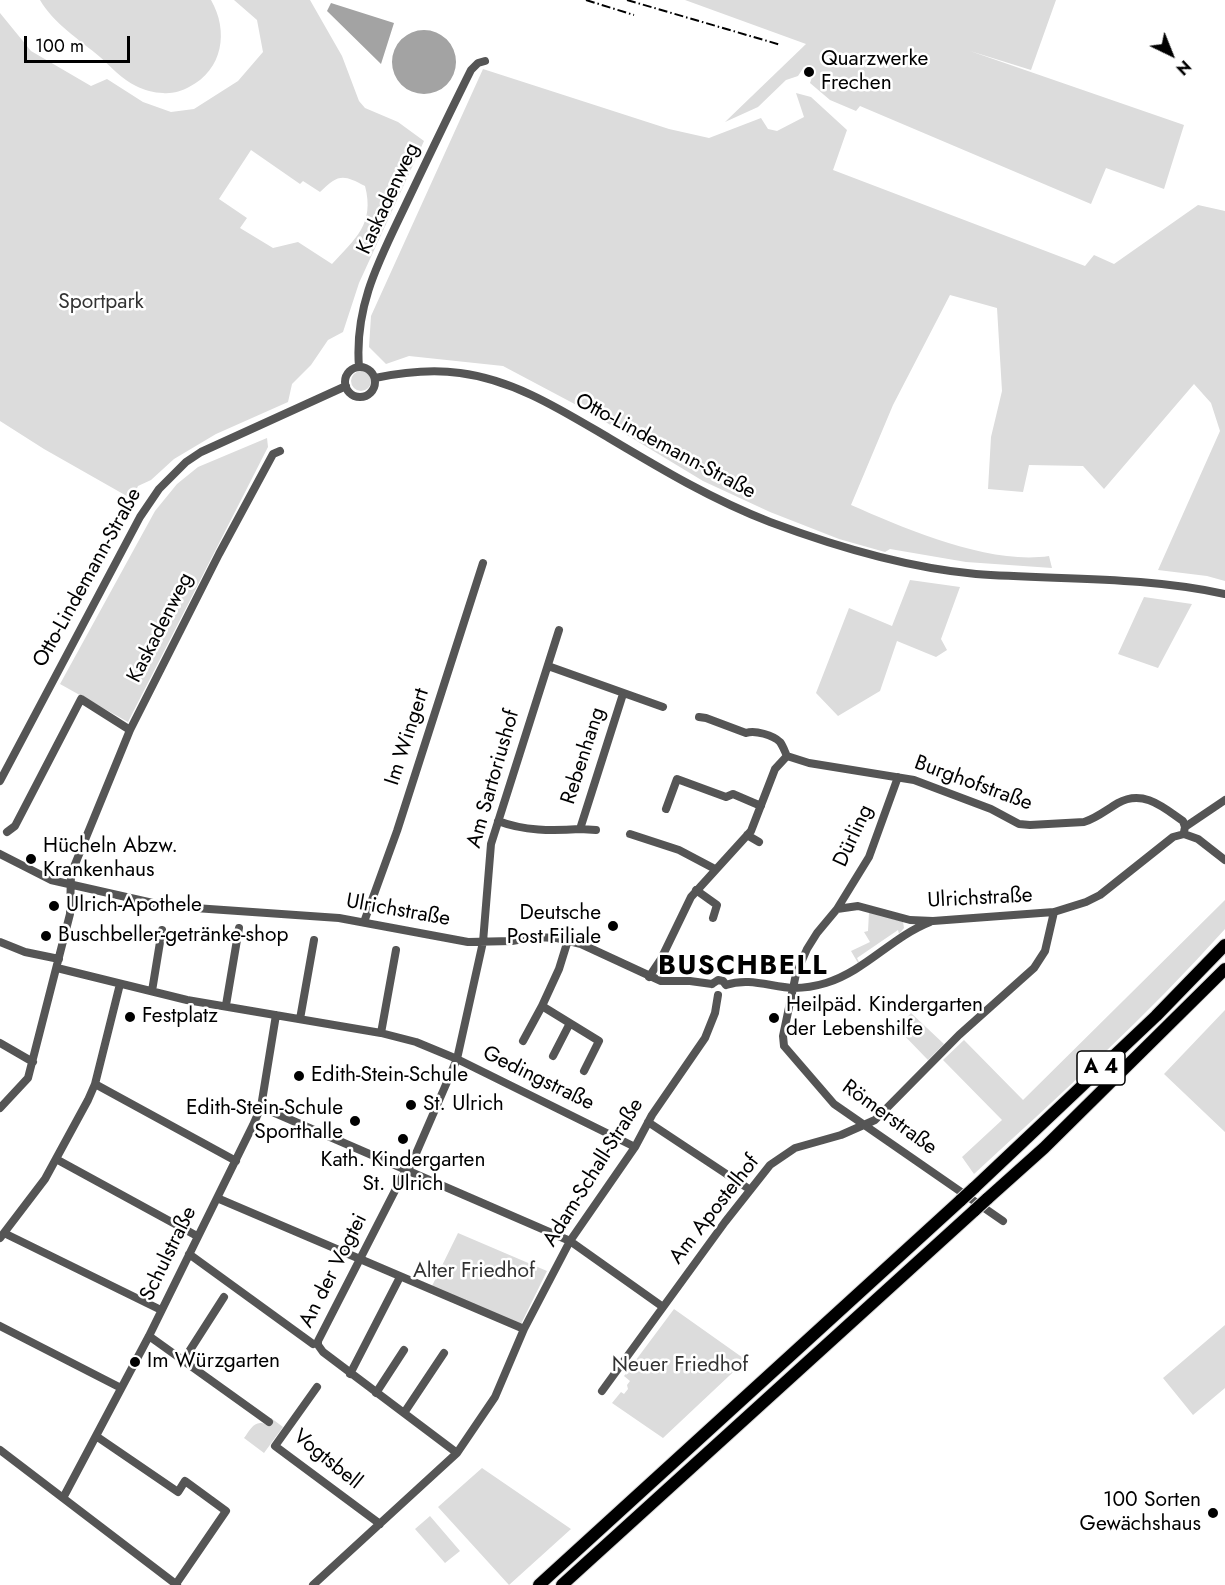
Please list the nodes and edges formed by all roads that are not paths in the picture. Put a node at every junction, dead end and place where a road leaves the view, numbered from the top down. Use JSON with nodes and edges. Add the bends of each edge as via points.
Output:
{"nodes":[{"id":1,"x":485,"y":61,"type":"dead end"},
{"id":2,"x":359,"y":367,"type":"junction"},
{"id":3,"x":375,"y":378,"type":"junction"},
{"id":4,"x":346,"y":386,"type":"junction"},
{"id":5,"x":280,"y":451,"type":"dead end"},
{"id":6,"x":483,"y":563,"type":"dead end"},
{"id":7,"x":1225,"y":594,"type":"edge"},
{"id":8,"x":559,"y":630,"type":"dead end"},
{"id":9,"x":548,"y":666,"type":"junction"},
{"id":10,"x":623,"y":694,"type":"junction"},
{"id":11,"x":663,"y":707,"type":"dead end"},
{"id":12,"x":699,"y":717,"type":"dead end"},
{"id":13,"x":130,"y":730,"type":"junction"},
{"id":14,"x":787,"y":756,"type":"junction"},
{"id":15,"x":898,"y":777,"type":"junction"},
{"id":16,"x":0,"y":781,"type":"edge"},
{"id":17,"x":1225,"y":800,"type":"edge"},
{"id":18,"x":761,"y":806,"type":"junction"},
{"id":19,"x":666,"y":809,"type":"dead end"},
{"id":20,"x":498,"y":821,"type":"junction"},
{"id":21,"x":580,"y":829,"type":"junction"},
{"id":22,"x":596,"y":830,"type":"dead end"},
{"id":23,"x":1184,"y":831,"type":"junction"},
{"id":24,"x":7,"y":832,"type":"dead end"},
{"id":25,"x":630,"y":834,"type":"dead end"},
{"id":26,"x":747,"y":835,"type":"junction"},
{"id":27,"x":759,"y":842,"type":"dead end"},
{"id":28,"x":0,"y":854,"type":"edge"},
{"id":29,"x":1225,"y":860,"type":"edge"},
{"id":30,"x":715,"y":869,"type":"junction"},
{"id":31,"x":71,"y":885,"type":"junction"},
{"id":32,"x":696,"y":890,"type":"junction"},
{"id":33,"x":837,"y":909,"type":"junction"},
{"id":34,"x":1054,"y":912,"type":"junction"},
{"id":35,"x":713,"y":918,"type":"dead end"},
{"id":36,"x":904,"y":918,"type":"junction"},
{"id":37,"x":933,"y":921,"type":"junction"},
{"id":38,"x":364,"y":922,"type":"junction"},
{"id":39,"x":239,"y":928,"type":"dead end"},
{"id":40,"x":162,"y":930,"type":"dead end"},
{"id":41,"x":909,"y":932,"type":"junction"},
{"id":42,"x":314,"y":940,"type":"dead end"},
{"id":43,"x":568,"y":940,"type":"junction"},
{"id":44,"x":0,"y":942,"type":"edge"},
{"id":45,"x":483,"y":942,"type":"junction"},
{"id":46,"x":1225,"y":945,"type":"edge"},
{"id":47,"x":396,"y":950,"type":"dead end"},
{"id":48,"x":58,"y":964,"type":"junction"},
{"id":49,"x":1225,"y":969,"type":"edge"},
{"id":50,"x":649,"y":977,"type":"junction"},
{"id":51,"x":120,"y":984,"type":"junction"},
{"id":52,"x":712,"y":984,"type":"junction"},
{"id":53,"x":726,"y":985,"type":"junction"},
{"id":54,"x":793,"y":988,"type":"junction"},
{"id":55,"x":152,"y":992,"type":"junction"},
{"id":56,"x":718,"y":994,"type":"junction"},
{"id":57,"x":226,"y":1005,"type":"junction"},
{"id":58,"x":542,"y":1006,"type":"junction"},
{"id":59,"x":276,"y":1015,"type":"junction"},
{"id":60,"x":300,"y":1018,"type":"junction"},
{"id":61,"x":570,"y":1023,"type":"junction"},
{"id":62,"x":381,"y":1032,"type":"junction"},
{"id":63,"x":523,"y":1041,"type":"dead end"},
{"id":64,"x":0,"y":1043,"type":"edge"},
{"id":65,"x":553,"y":1056,"type":"dead end"},
{"id":66,"x":457,"y":1059,"type":"junction"},
{"id":67,"x":33,"y":1062,"type":"junction"},
{"id":68,"x":584,"y":1071,"type":"dead end"},
{"id":69,"x":95,"y":1084,"type":"junction"},
{"id":70,"x":261,"y":1107,"type":"junction"},
{"id":71,"x":0,"y":1108,"type":"edge"},
{"id":72,"x":648,"y":1122,"type":"junction"},
{"id":73,"x":864,"y":1125,"type":"junction"},
{"id":74,"x":635,"y":1147,"type":"junction"},
{"id":75,"x":56,"y":1159,"type":"junction"},
{"id":76,"x":236,"y":1161,"type":"junction"},
{"id":77,"x":406,"y":1171,"type":"junction"},
{"id":78,"x":749,"y":1189,"type":"junction"},
{"id":79,"x":217,"y":1198,"type":"junction"},
{"id":80,"x":1003,"y":1221,"type":"dead end"},
{"id":81,"x":2,"y":1236,"type":"edge"},
{"id":82,"x":197,"y":1236,"type":"junction"},
{"id":83,"x":570,"y":1241,"type":"junction"},
{"id":84,"x":189,"y":1254,"type":"junction"},
{"id":85,"x":360,"y":1260,"type":"junction"},
{"id":86,"x":400,"y":1277,"type":"junction"},
{"id":87,"x":224,"y":1297,"type":"dead end"},
{"id":88,"x":663,"y":1306,"type":"junction"},
{"id":89,"x":161,"y":1310,"type":"junction"},
{"id":90,"x":0,"y":1326,"type":"edge"},
{"id":91,"x":524,"y":1329,"type":"junction"},
{"id":92,"x":149,"y":1336,"type":"junction"},
{"id":93,"x":313,"y":1344,"type":"dead end"},
{"id":94,"x":404,"y":1350,"type":"dead end"},
{"id":95,"x":444,"y":1353,"type":"dead end"},
{"id":96,"x":183,"y":1361,"type":"junction"},
{"id":97,"x":350,"y":1374,"type":"junction"},
{"id":98,"x":317,"y":1387,"type":"dead end"},
{"id":99,"x":121,"y":1388,"type":"junction"},
{"id":100,"x":602,"y":1391,"type":"dead end"},
{"id":101,"x":376,"y":1393,"type":"junction"},
{"id":102,"x":404,"y":1413,"type":"junction"},
{"id":103,"x":269,"y":1422,"type":"dead end"},
{"id":104,"x":96,"y":1436,"type":"junction"},
{"id":105,"x":0,"y":1450,"type":"edge"},
{"id":106,"x":457,"y":1454,"type":"junction"},
{"id":107,"x":63,"y":1498,"type":"junction"},
{"id":108,"x":380,"y":1524,"type":"junction"},
{"id":109,"x":176,"y":1585,"type":"edge"},
{"id":110,"x":313,"y":1585,"type":"edge"},
{"id":111,"x":539,"y":1585,"type":"edge"},
{"id":112,"x":561,"y":1585,"type":"edge"}],
"edges":[{"from":1,"to":2,"type":"street","name":"Kaskadenweg","via":[[471,70],[380,260],[360,320]]},
{"from":2,"to":3,"type":"street","via":[[367,368]]},
{"from":2,"to":4,"type":"street","via":[[348,373]]},
{"from":3,"to":4,"type":"street","via":[[371,392],[362,397],[352,394]]},
{"from":3,"to":7,"type":"street","name":"Otto-Lindemann-Straße","via":[[437,371],[495,381],[565,412],[732,506],[810,536],[876,555],[974,573],[1119,581]]},
{"from":4,"to":16,"type":"street","name":"Otto-Lindemann-Straße","via":[[216,443],[186,462],[159,489],[140,517]]},
{"from":5,"to":13,"type":"street","name":"Kaskadenweg","via":[[267,464]]},
{"from":6,"to":38,"type":"street","name":"Im Wingert"},
{"from":8,"to":9,"type":"street","name":"Am Sartoriushof"},
{"from":9,"to":10,"type":"street","name":"Rebenhang"},
{"from":9,"to":20,"type":"street","name":"Am Sartoriushof"},
{"from":10,"to":11,"type":"street","name":"Rebenhang"},
{"from":10,"to":21,"type":"street","name":"Rebenhang"},
{"from":12,"to":14,"type":"street","via":[[775,738]]},
{"from":13,"to":24,"type":"street","via":[[81,699],[15,826]]},
{"from":13,"to":31,"type":"street","name":"Kaskadenweg","via":[[71,874]]},
{"from":14,"to":15,"type":"street","name":"Burghofstraße"},
{"from":14,"to":18,"type":"street","via":[[775,769]]},
{"from":15,"to":23,"type":"street","name":"Burghofstraße","via":[[1025,825],[1084,822],[1132,798],[1148,799],[1183,821]]},
{"from":15,"to":33,"type":"street","name":"Dürling","via":[[869,857]]},
{"from":17,"to":23,"type":"street"},
{"from":18,"to":19,"type":"street","via":[[677,779]]},
{"from":18,"to":26,"type":"street"},
{"from":20,"to":21,"type":"street","name":"Rebenhang","via":[[529,829]]},
{"from":20,"to":45,"type":"street","name":"Am Sartoriushof","via":[[490,850]]},
{"from":21,"to":22,"type":"street","name":"Rebenhang"},
{"from":23,"to":29,"type":"street","name":"Burghofstraße"},
{"from":23,"to":34,"type":"street","name":"Ulrichstraße","via":[[1158,847],[1100,895]]},
{"from":25,"to":30,"type":"street","via":[[679,850]]},
{"from":26,"to":27,"type":"street"},
{"from":26,"to":30,"type":"street"},
{"from":28,"to":31,"type":"street","name":"Ulrichstraße","via":[[51,880]]},
{"from":30,"to":32,"type":"street"},
{"from":31,"to":38,"type":"street","name":"Ulrichstraße","via":[[166,906]]},
{"from":31,"to":48,"type":"street","name":"Kaskadenweg","via":[[70,914]]},
{"from":32,"to":35,"type":"street","via":[[717,904]]},
{"from":32,"to":50,"type":"street"},
{"from":33,"to":36,"type":"street","name":"Ulrichstraße","via":[[858,906]]},
{"from":33,"to":54,"type":"street","via":[[807,950]]},
{"from":34,"to":37,"type":"street","name":"Ulrichstraße"},
{"from":34,"to":73,"type":"street","name":"Am Apostelhof","via":[[1045,951],[1034,968],[959,1035],[875,1120]]},
{"from":36,"to":37,"type":"street","name":"Ulrichstraße"},
{"from":36,"to":41,"type":"street","via":[[910,925]]},
{"from":37,"to":41,"type":"street"},
{"from":38,"to":45,"type":"street","name":"Ulrichstraße","via":[[443,939]]},
{"from":39,"to":57,"type":"street"},
{"from":40,"to":55,"type":"street"},
{"from":41,"to":54,"type":"street","via":[[837,979]]},
{"from":42,"to":60,"type":"street"},
{"from":43,"to":45,"type":"street","name":"Ulrichstraße","via":[[546,937]]},
{"from":43,"to":50,"type":"street","name":"Ulrichstraße"},
{"from":43,"to":58,"type":"street"},
{"from":44,"to":48,"type":"street","name":"Gedingstraße"},
{"from":45,"to":66,"type":"street","name":"An der Vogtei"},
{"from":46,"to":111,"type":"highway","number":"A 4","bridge":true,"via":[[1156,1016],[974,1188]]},
{"from":47,"to":62,"type":"street"},
{"from":48,"to":51,"type":"street","name":"Gedingstraße"},
{"from":48,"to":67,"type":"street","name":"Kaskadenweg"},
{"from":49,"to":112,"type":"highway","number":"A 4","bridge":true,"via":[[1044,1148]]},
{"from":50,"to":52,"type":"street","name":"Ulrichstraße","via":[[666,982]]},
{"from":51,"to":55,"type":"street","name":"Gedingstraße"},
{"from":51,"to":69,"type":"street"},
{"from":52,"to":53,"type":"street","via":[[718,980]]},
{"from":52,"to":56,"type":"street","via":[[713,992]]},
{"from":53,"to":54,"type":"street","via":[[750,982]]},
{"from":53,"to":56,"type":"street","via":[[724,992]]},
{"from":54,"to":73,"type":"street","name":"Römerstraße","via":[[784,1046],[834,1104]]},
{"from":55,"to":57,"type":"street","name":"Gedingstraße"},
{"from":56,"to":72,"type":"street","name":"Adam-Schall-Straße","via":[[705,1038]]},
{"from":57,"to":59,"type":"street","name":"Gedingstraße"},
{"from":58,"to":61,"type":"street"},
{"from":58,"to":63,"type":"street"},
{"from":59,"to":60,"type":"street","name":"Gedingstraße"},
{"from":59,"to":70,"type":"street","name":"Schulstraße"},
{"from":60,"to":62,"type":"street","name":"Gedingstraße"},
{"from":61,"to":65,"type":"street"},
{"from":61,"to":68,"type":"street","via":[[599,1041]]},
{"from":62,"to":66,"type":"street","name":"Gedingstraße"},
{"from":64,"to":67,"type":"street"},
{"from":66,"to":74,"type":"street","name":"Gedingstraße"},
{"from":66,"to":77,"type":"street","name":"An der Vogtei"},
{"from":67,"to":71,"type":"street","name":"Kaskadenweg","via":[[28,1078]]},
{"from":69,"to":75,"type":"street"},
{"from":69,"to":76,"type":"street"},
{"from":70,"to":76,"type":"street","name":"Schulstraße"},
{"from":70,"to":77,"type":"street"},
{"from":72,"to":74,"type":"street","name":"Adam-Schall-Straße"},
{"from":72,"to":78,"type":"street"},
{"from":73,"to":78,"type":"street","name":"Am Apostelhof","via":[[783,1155]]},
{"from":73,"to":80,"type":"street","name":"Römerstraße"},
{"from":74,"to":83,"type":"street","name":"Adam-Schall-Straße"},
{"from":75,"to":81,"type":"street"},
{"from":75,"to":82,"type":"street"},
{"from":76,"to":79,"type":"street","name":"Schulstraße"},
{"from":77,"to":83,"type":"street"},
{"from":77,"to":85,"type":"street","name":"An der Vogtei"},
{"from":78,"to":88,"type":"street","name":"Am Apostelhof"},
{"from":79,"to":82,"type":"street","name":"Schulstraße"},
{"from":79,"to":85,"type":"street"},
{"from":81,"to":89,"type":"street"},
{"from":82,"to":84,"type":"street","name":"Schulstraße"},
{"from":83,"to":88,"type":"street"},
{"from":83,"to":91,"type":"street","name":"Adam-Schall-Straße"},
{"from":84,"to":89,"type":"street","name":"Schulstraße"},
{"from":84,"to":93,"type":"street"},
{"from":85,"to":86,"type":"street"},
{"from":85,"to":97,"type":"street","name":"An der Vogtei","via":[[318,1341],[323,1352]]},
{"from":86,"to":91,"type":"street"},
{"from":86,"to":97,"type":"street"},
{"from":87,"to":96,"type":"street"},
{"from":88,"to":100,"type":"street","name":"Am Apostelhof"},
{"from":89,"to":92,"type":"street","name":"Schulstraße"},
{"from":90,"to":99,"type":"street"},
{"from":91,"to":106,"type":"street","name":"Adam-Schall-Straße","via":[[495,1397]]},
{"from":92,"to":96,"type":"street"},
{"from":92,"to":99,"type":"street","name":"Schulstraße"},
{"from":94,"to":101,"type":"street"},
{"from":95,"to":102,"type":"street"},
{"from":96,"to":103,"type":"street"},
{"from":97,"to":101,"type":"street","name":"An der Vogtei"},
{"from":98,"to":108,"type":"street","name":"Vogtsbell","via":[[275,1446]]},
{"from":99,"to":104,"type":"street","name":"Schulstraße"},
{"from":101,"to":102,"type":"street","name":"An der Vogtei"},
{"from":102,"to":106,"type":"street","name":"An der Vogtei"},
{"from":104,"to":107,"type":"street","name":"Schulstraße"},
{"from":104,"to":109,"type":"street","via":[[178,1492],[185,1481],[226,1510]]},
{"from":105,"to":107,"type":"street"},
{"from":106,"to":108,"type":"street","name":"Adam-Schall-Straße"},
{"from":107,"to":109,"type":"street"},
{"from":108,"to":110,"type":"street","name":"Adam-Schall-Straße"}]}
